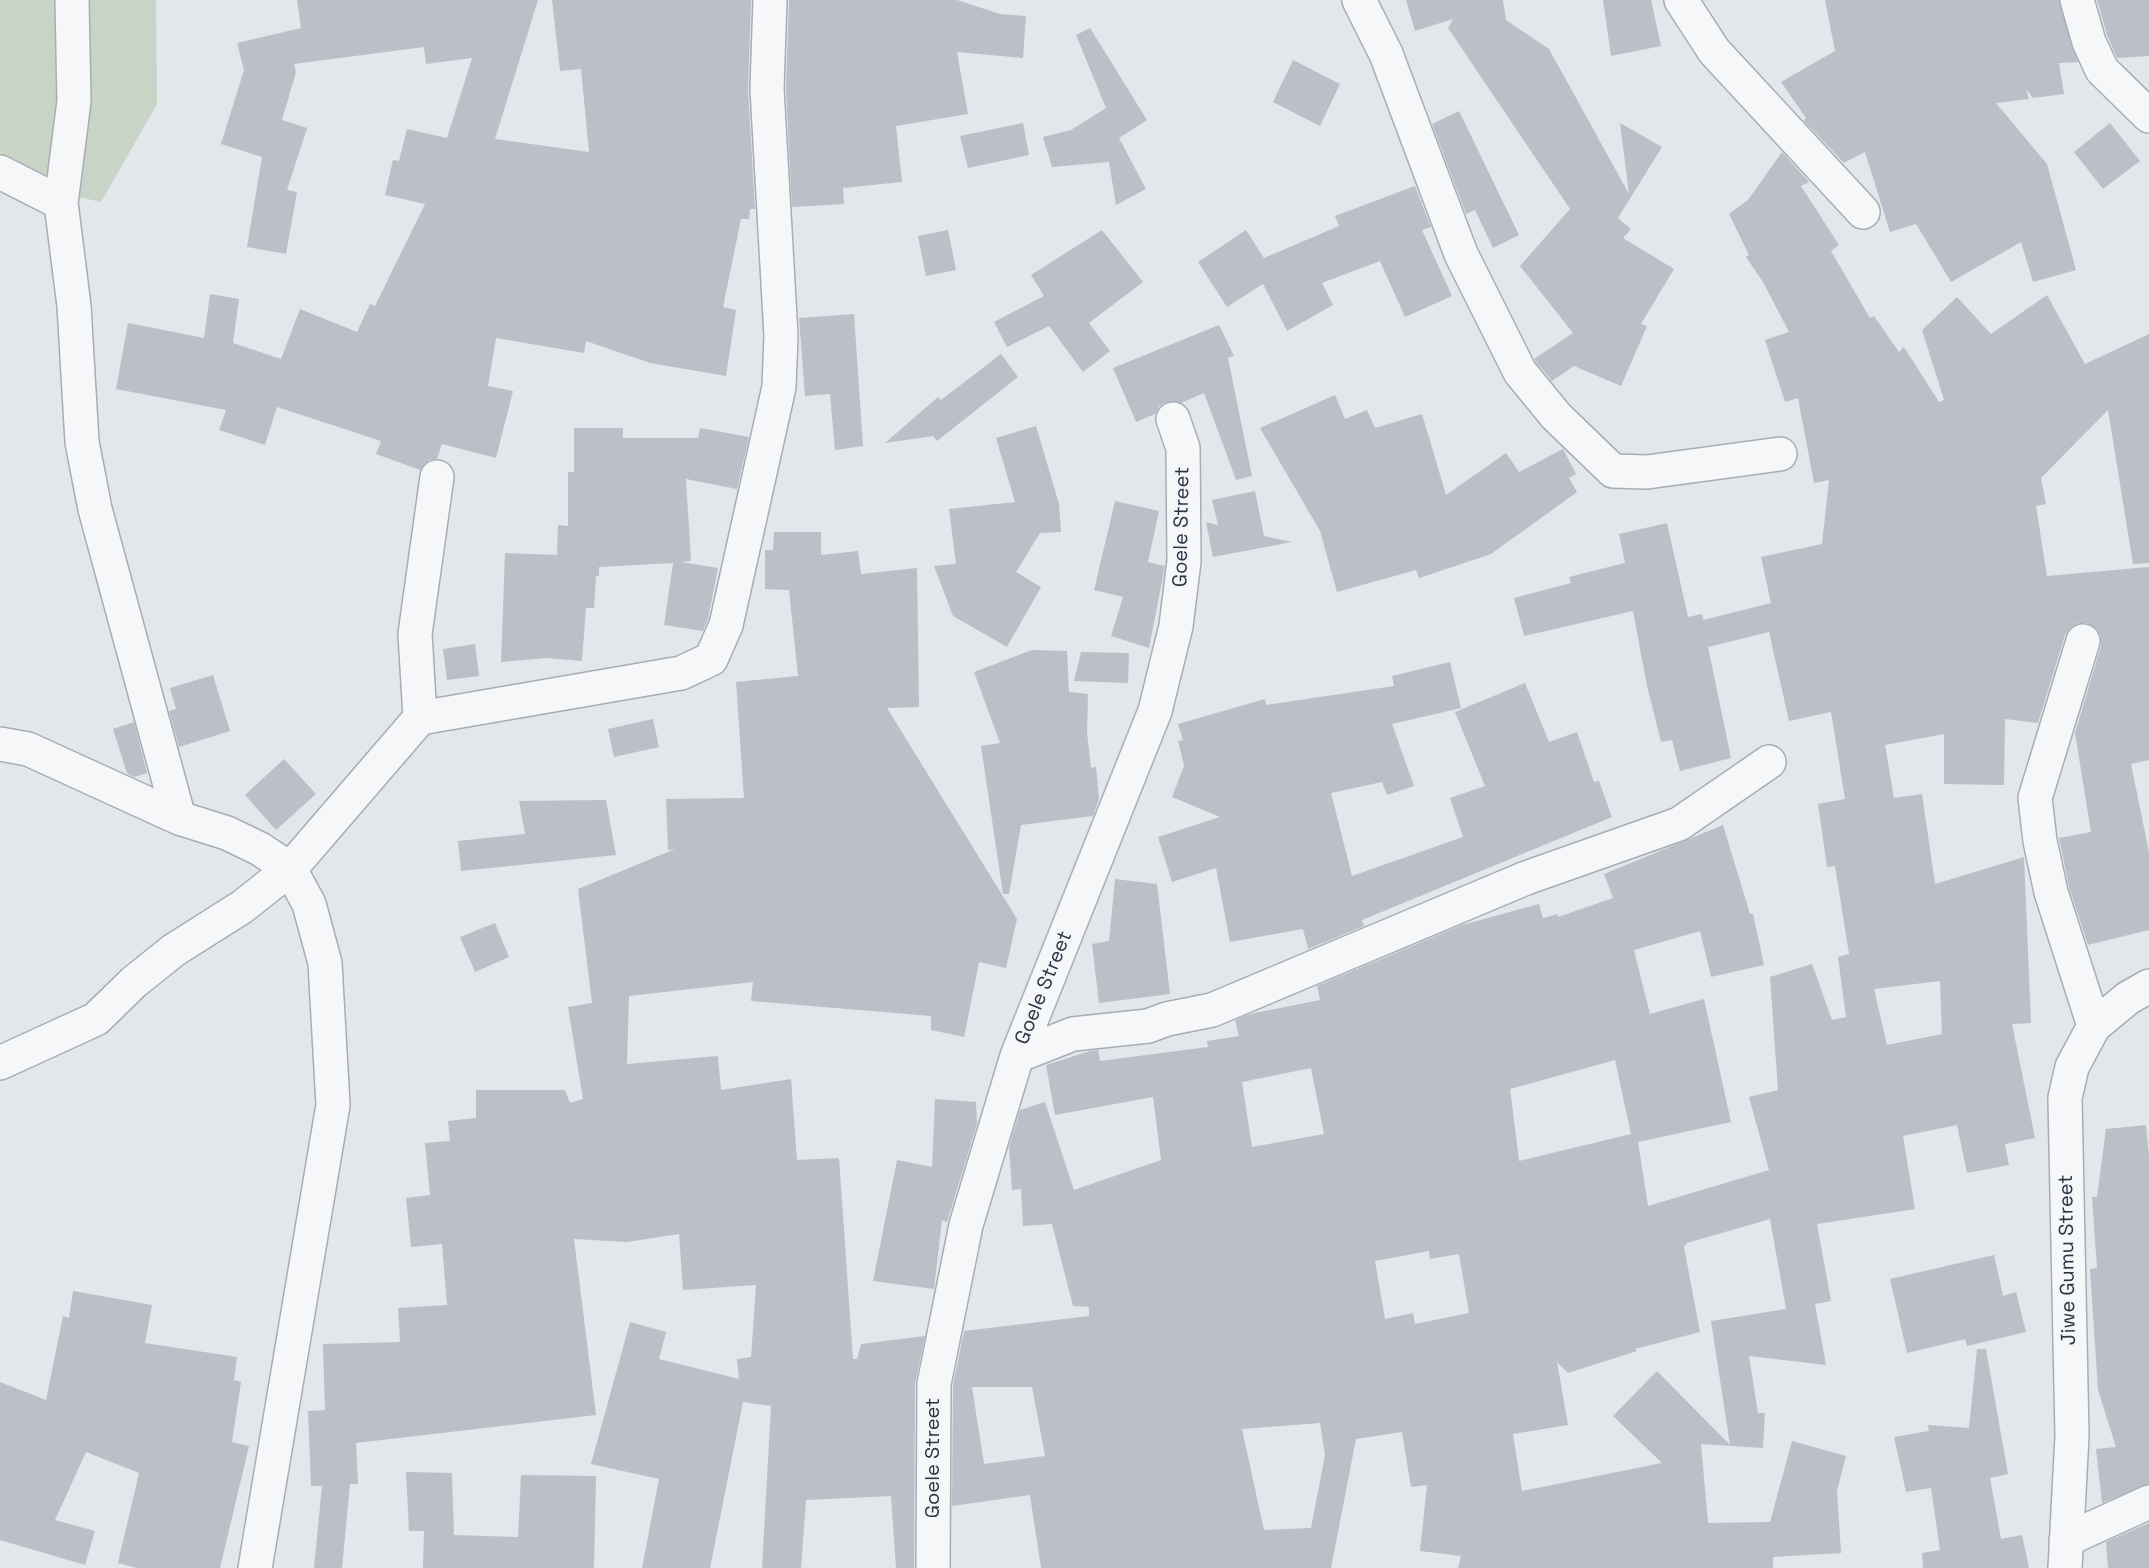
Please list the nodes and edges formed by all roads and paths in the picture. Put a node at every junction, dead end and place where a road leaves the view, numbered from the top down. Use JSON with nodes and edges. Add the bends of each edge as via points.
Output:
{"nodes":[{"id":1,"x":72,"y":0,"type":"edge"},
{"id":2,"x":770,"y":0,"type":"edge"},
{"id":3,"x":1359,"y":0,"type":"edge"},
{"id":4,"x":1681,"y":0,"type":"edge"},
{"id":5,"x":2077,"y":0,"type":"edge"},
{"id":6,"x":2149,"y":116,"type":"edge"},
{"id":7,"x":0,"y":172,"type":"edge"},
{"id":8,"x":62,"y":203,"type":"junction"},
{"id":9,"x":1863,"y":212,"type":"dead end"},
{"id":10,"x":1173,"y":419,"type":"dead end"},
{"id":11,"x":1780,"y":454,"type":"dead end"},
{"id":12,"x":437,"y":477,"type":"dead end"},
{"id":13,"x":2083,"y":641,"type":"dead end"},
{"id":14,"x":420,"y":718,"type":"junction"},
{"id":15,"x":0,"y":744,"type":"edge"},
{"id":16,"x":1769,"y":762,"type":"dead end"},
{"id":17,"x":179,"y":818,"type":"junction"},
{"id":18,"x":290,"y":869,"type":"junction"},
{"id":19,"x":2149,"y":986,"type":"edge"},
{"id":20,"x":2094,"y":1026,"type":"junction"},
{"id":21,"x":1017,"y":1056,"type":"junction"},
{"id":22,"x":0,"y":1063,"type":"edge"},
{"id":23,"x":2149,"y":1502,"type":"edge"},
{"id":24,"x":2066,"y":1554,"type":"edge"},
{"id":25,"x":255,"y":1568,"type":"edge"},
{"id":26,"x":933,"y":1568,"type":"edge"}],
"edges":[{"from":1,"to":8,"type":"street","via":[[74,101]]},
{"from":2,"to":14,"type":"street","via":[[767,89],[781,336],[779,387],[726,625],[711,659],[681,673]]},
{"from":3,"to":11,"type":"street","via":[[1386,54],[1461,254],[1520,372],[1556,416],[1613,471],[1647,472]]},
{"from":4,"to":9,"type":"street","via":[[1714,51]]},
{"from":5,"to":6,"type":"street","via":[[2089,42],[2102,69]]},
{"from":7,"to":8,"type":"street"},
{"from":8,"to":17,"type":"street","via":[[74,306],[82,442],[95,509]]},
{"from":10,"to":21,"type":"street","name":"Goele Street","via":[[1183,448],[1183,579],[1176,626],[1155,711]]},
{"from":12,"to":14,"type":"street","via":[[415,634]]},
{"from":13,"to":20,"type":"street","via":[[2035,798],[2051,892]]},
{"from":14,"to":18,"type":"street"},
{"from":15,"to":17,"type":"street","via":[[28,749]]},
{"from":16,"to":21,"type":"street","via":[[1679,824],[1526,878],[1212,1010],[1167,1018],[1148,1026],[1072,1034]]},
{"from":17,"to":18,"type":"street","via":[[227,832]]},
{"from":18,"to":22,"type":"street","via":[[242,907],[174,950],[96,1019]]},
{"from":18,"to":25,"type":"street","via":[[309,904],[325,963],[333,1105]]},
{"from":19,"to":20,"type":"street","name":"Jiwe Gumu Street"},
{"from":20,"to":24,"type":"street","name":"Jiwe Gumu Street","via":[[2072,1067],[2065,1098],[2072,1436]]},
{"from":21,"to":26,"type":"street","name":"Goele Street","via":[[966,1226],[934,1384]]},
{"from":23,"to":24,"type":"street"}]}
